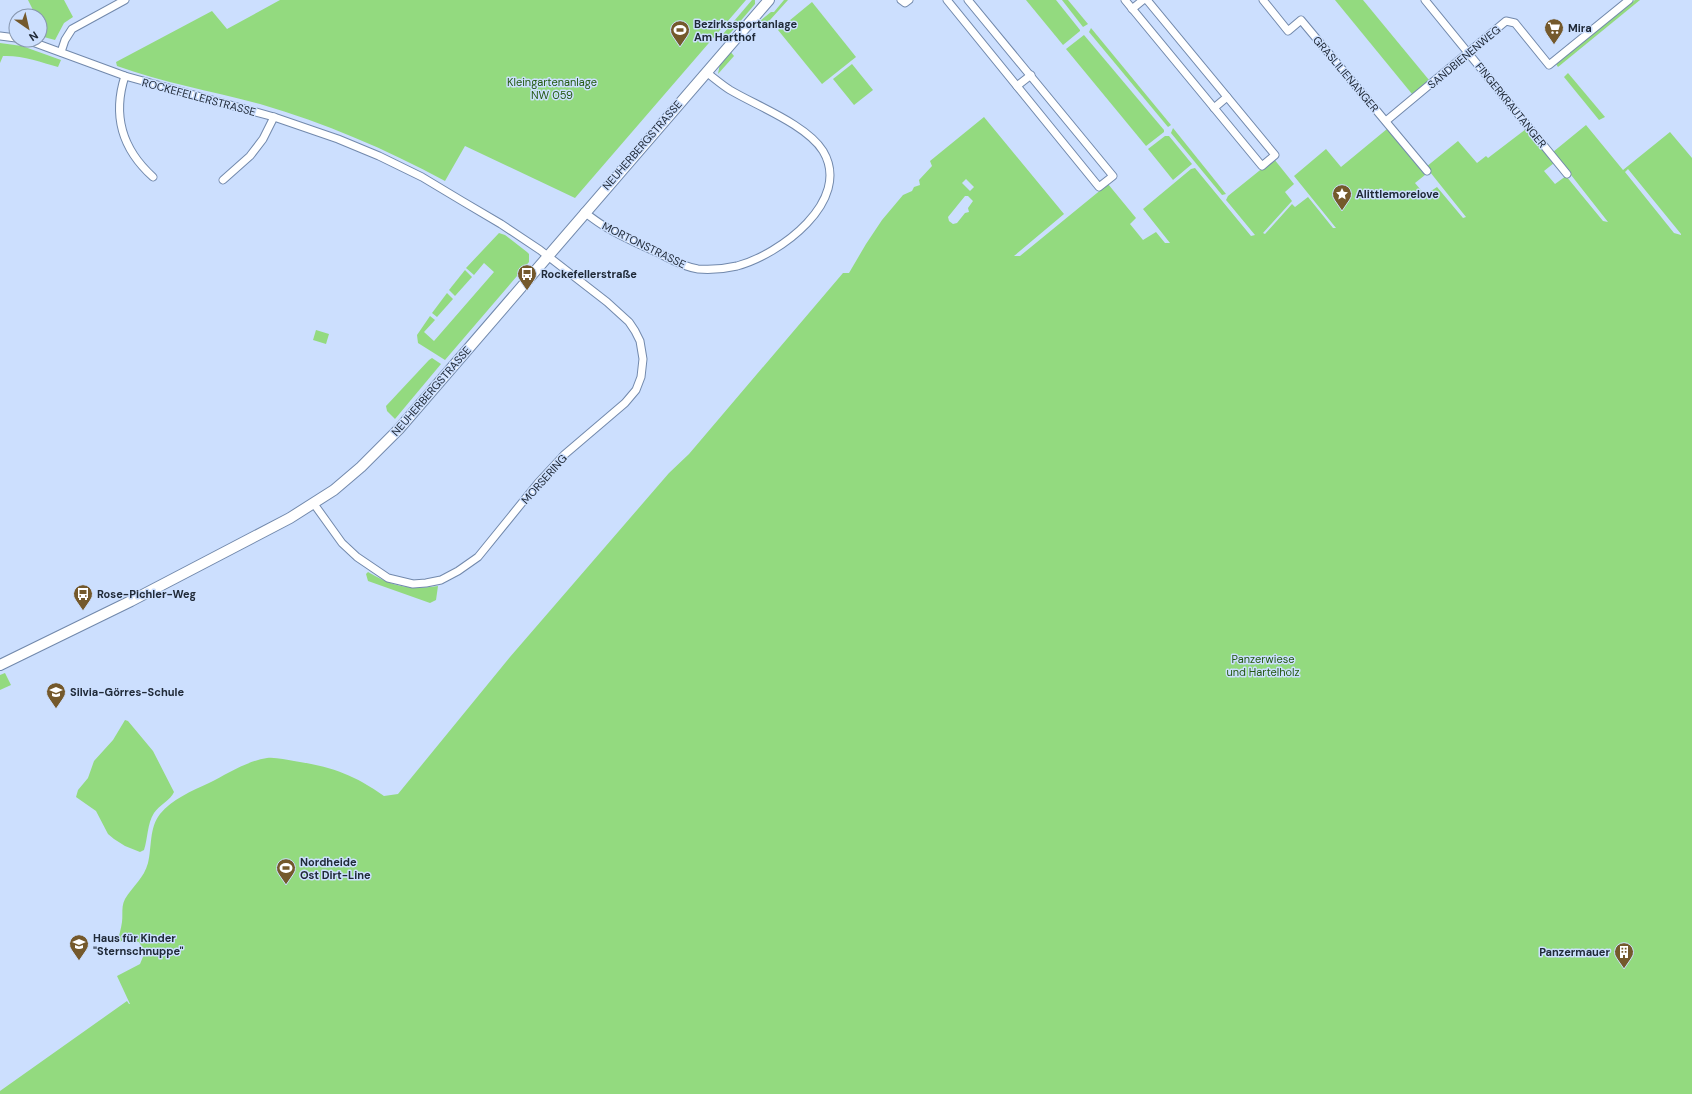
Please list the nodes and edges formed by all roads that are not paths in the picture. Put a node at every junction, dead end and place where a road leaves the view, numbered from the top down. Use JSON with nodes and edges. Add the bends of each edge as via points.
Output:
{"nodes":[{"id":1,"x":125,"y":0,"type":"edge"},
{"id":2,"x":769,"y":0,"type":"edge"},
{"id":3,"x":901,"y":0,"type":"edge"},
{"id":4,"x":909,"y":0,"type":"edge"},
{"id":5,"x":947,"y":0,"type":"edge"},
{"id":6,"x":968,"y":0,"type":"edge"},
{"id":7,"x":1125,"y":0,"type":"edge"},
{"id":8,"x":1143,"y":0,"type":"edge"},
{"id":9,"x":1147,"y":0,"type":"edge"},
{"id":10,"x":1263,"y":0,"type":"edge"},
{"id":11,"x":1425,"y":0,"type":"edge"},
{"id":12,"x":1629,"y":0,"type":"edge"},
{"id":13,"x":1132,"y":9,"type":"junction"},
{"id":14,"x":48,"y":47,"type":"edge"},
{"id":15,"x":61,"y":52,"type":"junction"},
{"id":16,"x":1469,"y":53,"type":"junction"},
{"id":17,"x":706,"y":72,"type":"junction"},
{"id":18,"x":1031,"y":75,"type":"junction"},
{"id":19,"x":125,"y":76,"type":"junction"},
{"id":20,"x":1017,"y":86,"type":"junction"},
{"id":21,"x":1227,"y":97,"type":"junction"},
{"id":22,"x":1214,"y":108,"type":"junction"},
{"id":23,"x":274,"y":117,"type":"junction"},
{"id":24,"x":1386,"y":121,"type":"junction"},
{"id":25,"x":1427,"y":171,"type":"dead end"},
{"id":26,"x":1567,"y":174,"type":"dead end"},
{"id":27,"x":152,"y":178,"type":"dead end"},
{"id":28,"x":223,"y":180,"type":"dead end"},
{"id":29,"x":584,"y":212,"type":"junction"},
{"id":30,"x":547,"y":256,"type":"junction"},
{"id":31,"x":314,"y":504,"type":"junction"},
{"id":32,"x":0,"y":665,"type":"edge"}],
"edges":[{"from":1,"to":15,"type":"street","via":[[72,29]]},
{"from":2,"to":17,"type":"main road","name":"NEUHERBERGSTRASSE"},
{"from":3,"to":4,"type":"street","via":[[905,3]]},
{"from":5,"to":20,"type":"street"},
{"from":6,"to":18,"type":"street"},
{"from":7,"to":13,"type":"street"},
{"from":8,"to":13,"type":"street"},
{"from":9,"to":21,"type":"street"},
{"from":10,"to":24,"type":"street","name":"GRASLILIENANGER","via":[[1288,31],[1301,20]]},
{"from":11,"to":16,"type":"street","name":"FINGERKRAUTANGER"},
{"from":12,"to":16,"type":"street","name":"SANDBIENENWEG","via":[[1549,65],[1515,22],[1510,21],[1506,21]]},
{"from":13,"to":22,"type":"street"},
{"from":14,"to":15,"type":"street","name":"ROCKEFELLERSTRASSE"},
{"from":15,"to":19,"type":"street","name":"ROCKEFELLERSTRASSE"},
{"from":16,"to":24,"type":"street","name":"SANDBIENENWEG"},
{"from":16,"to":26,"type":"street","name":"FINGERKRAUTANGER"},
{"from":17,"to":29,"type":"main road","name":"NEUHERBERGSTRASSE"},
{"from":17,"to":29,"type":"street","name":"MORTONSTRASSE","via":[[730,90],[801,129],[822,149],[830,167],[831,181],[819,209],[805,226],[789,240],[755,260],[738,266],[708,269],[678,263],[604,227]]},
{"from":18,"to":20,"type":"street"},
{"from":18,"to":20,"type":"street","via":[[1113,176],[1099,187]]},
{"from":19,"to":23,"type":"street","name":"ROCKEFELLERSTRASSE"},
{"from":19,"to":27,"type":"street","via":[[121,87],[119,117],[122,131],[131,152]]},
{"from":21,"to":22,"type":"street"},
{"from":21,"to":22,"type":"street","via":[[1275,155],[1262,166]]},
{"from":23,"to":28,"type":"street","via":[[263,139],[250,156]]},
{"from":23,"to":30,"type":"street","name":"ROCKEFELLERSTRASSE","via":[[338,139],[422,177],[501,224]]},
{"from":24,"to":25,"type":"street","name":"GRASLILIENANGER"},
{"from":29,"to":30,"type":"main road","name":"NEUHERBERGSTRASSE"},
{"from":30,"to":31,"type":"main road","name":"NEUHERBERGSTRASSE","via":[[382,447]]},
{"from":30,"to":31,"type":"street","name":"MORSERING","via":[[607,302],[635,331],[640,341],[643,367],[636,390],[625,403],[564,455],[478,557],[468,566],[441,580],[413,584],[378,573],[342,543]]},
{"from":31,"to":32,"type":"main road","name":"NEUHERBERGSTRASSE","via":[[236,548]]}]}
